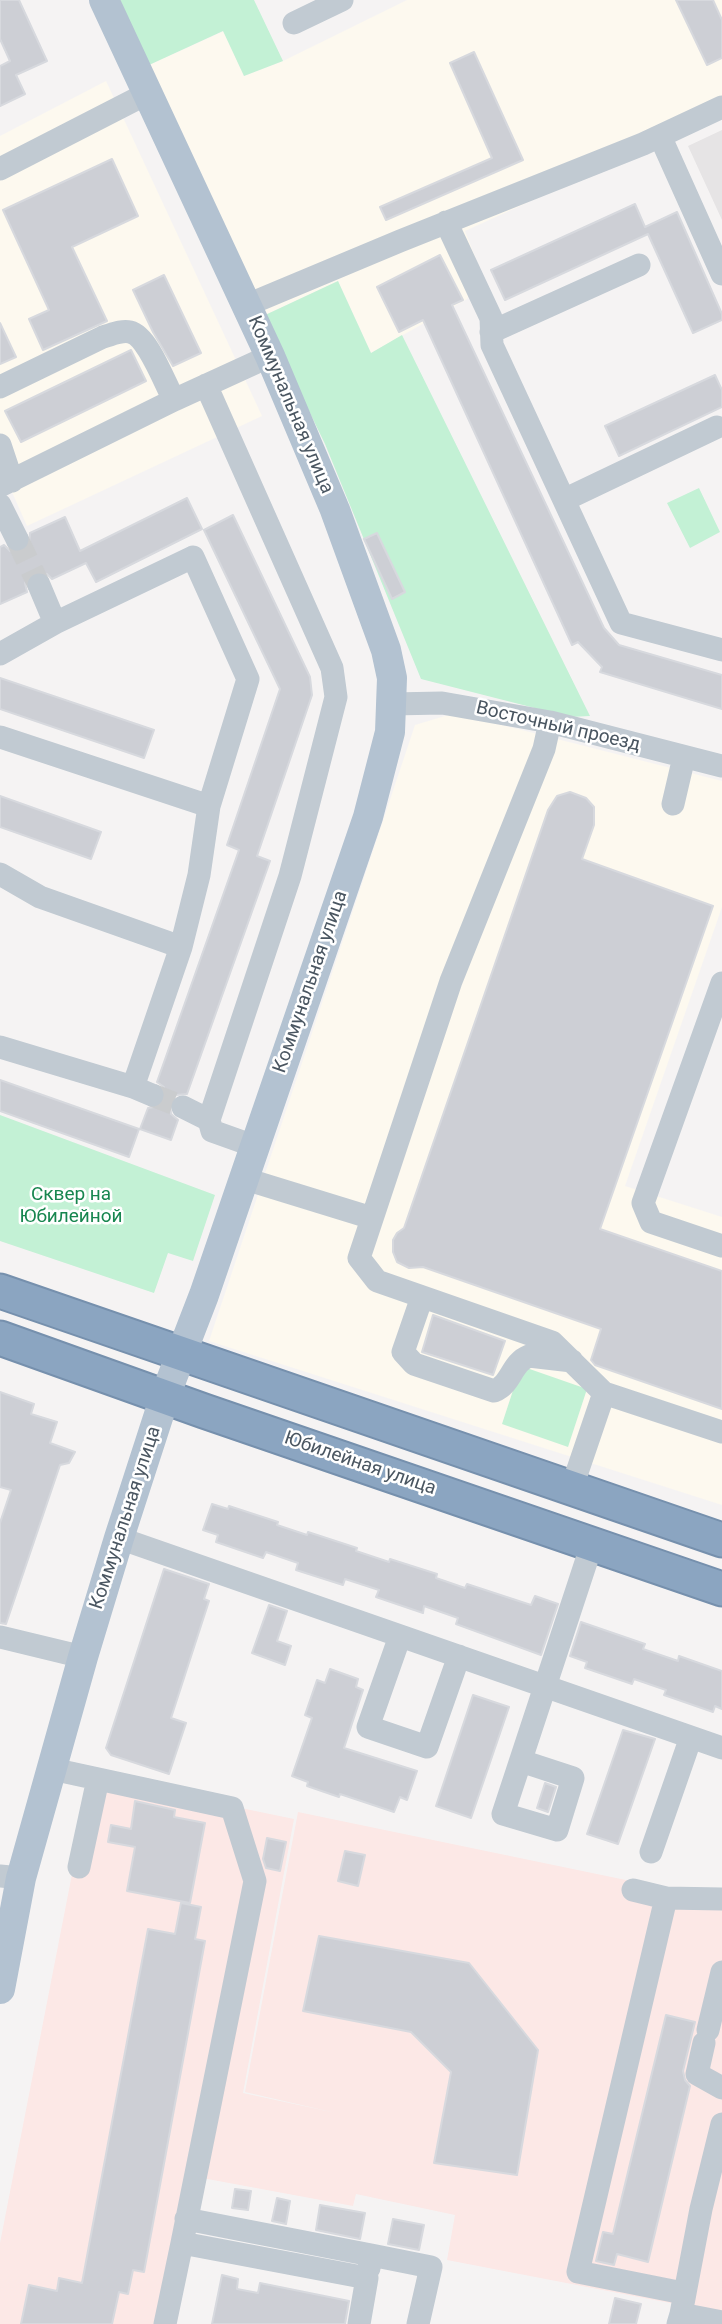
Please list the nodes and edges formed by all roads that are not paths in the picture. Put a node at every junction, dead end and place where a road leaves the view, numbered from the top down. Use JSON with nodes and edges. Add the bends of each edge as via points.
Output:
{"nodes":[{"id":1,"x":104,"y":0,"type":"edge"},
{"id":2,"x":342,"y":0,"type":"edge"},
{"id":3,"x":294,"y":23,"type":"dead end"},
{"id":4,"x":148,"y":93,"type":"junction"},
{"id":5,"x":722,"y":107,"type":"edge"},
{"id":6,"x":646,"y":136,"type":"junction"},
{"id":7,"x":0,"y":169,"type":"edge"},
{"id":8,"x":446,"y":222,"type":"junction"},
{"id":9,"x":639,"y":265,"type":"dead end"},
{"id":10,"x":722,"y":274,"type":"edge"},
{"id":11,"x":247,"y":305,"type":"junction"},
{"id":12,"x":491,"y":332,"type":"junction"},
{"id":13,"x":270,"y":356,"type":"junction"},
{"id":14,"x":206,"y":385,"type":"junction"},
{"id":15,"x":0,"y":387,"type":"edge"},
{"id":16,"x":174,"y":400,"type":"junction"},
{"id":17,"x":717,"y":427,"type":"dead end"},
{"id":18,"x":0,"y":445,"type":"edge"},
{"id":19,"x":6,"y":483,"type":"edge"},
{"id":20,"x":564,"y":500,"type":"junction"},
{"id":21,"x":0,"y":505,"type":"edge"},
{"id":22,"x":17,"y":539,"type":"tunnel mouth"},
{"id":23,"x":39,"y":585,"type":"tunnel mouth"},
{"id":24,"x":55,"y":623,"type":"junction"},
{"id":25,"x":722,"y":650,"type":"edge"},
{"id":26,"x":0,"y":653,"type":"edge"},
{"id":27,"x":392,"y":704,"type":"junction"},
{"id":28,"x":550,"y":722,"type":"junction"},
{"id":29,"x":0,"y":737,"type":"edge"},
{"id":30,"x":684,"y":757,"type":"junction"},
{"id":31,"x":722,"y":766,"type":"edge"},
{"id":32,"x":673,"y":804,"type":"dead end"},
{"id":33,"x":209,"y":806,"type":"junction"},
{"id":34,"x":0,"y":874,"type":"edge"},
{"id":35,"x":181,"y":947,"type":"junction"},
{"id":36,"x":722,"y":983,"type":"edge"},
{"id":37,"x":0,"y":1047,"type":"edge"},
{"id":38,"x":183,"y":1107,"type":"tunnel mouth"},
{"id":39,"x":209,"y":1120,"type":"junction"},
{"id":40,"x":254,"y":1146,"type":"junction"},
{"id":41,"x":242,"y":1178,"type":"junction"},
{"id":42,"x":372,"y":1218,"type":"junction"},
{"id":43,"x":722,"y":1246,"type":"edge"},
{"id":44,"x":0,"y":1291,"type":"edge"},
{"id":45,"x":426,"y":1302,"type":"junction"},
{"id":46,"x":0,"y":1338,"type":"edge"},
{"id":47,"x":182,"y":1352,"type":"junction"},
{"id":48,"x":572,"y":1361,"type":"junction"},
{"id":49,"x":483,"y":1388,"type":"junction"},
{"id":50,"x":604,"y":1392,"type":"junction"},
{"id":51,"x":165,"y":1396,"type":"junction"},
{"id":52,"x":722,"y":1432,"type":"edge"},
{"id":53,"x":572,"y":1487,"type":"junction"},
{"id":54,"x":119,"y":1538,"type":"junction"},
{"id":55,"x":722,"y":1539,"type":"edge"},
{"id":56,"x":592,"y":1544,"type":"junction"},
{"id":57,"x":722,"y":1588,"type":"edge"},
{"id":58,"x":400,"y":1636,"type":"junction"},
{"id":59,"x":0,"y":1637,"type":"edge"},
{"id":60,"x":459,"y":1656,"type":"junction"},
{"id":61,"x":83,"y":1657,"type":"junction"},
{"id":62,"x":545,"y":1686,"type":"junction"},
{"id":63,"x":691,"y":1737,"type":"junction"},
{"id":64,"x":722,"y":1748,"type":"edge"},
{"id":65,"x":521,"y":1762,"type":"dead end"},
{"id":66,"x":52,"y":1769,"type":"junction"},
{"id":67,"x":98,"y":1779,"type":"junction"},
{"id":68,"x":651,"y":1852,"type":"dead end"},
{"id":69,"x":79,"y":1867,"type":"dead end"},
{"id":70,"x":11,"y":1877,"type":"edge"},
{"id":71,"x":633,"y":1890,"type":"dead end"},
{"id":72,"x":666,"y":1898,"type":"junction"},
{"id":73,"x":722,"y":1899,"type":"edge"},
{"id":74,"x":722,"y":1972,"type":"edge"},
{"id":75,"x":0,"y":1989,"type":"edge"},
{"id":76,"x":722,"y":2088,"type":"edge"},
{"id":77,"x":722,"y":2124,"type":"edge"},
{"id":78,"x":186,"y":2219,"type":"junction"},
{"id":79,"x":182,"y":2243,"type":"junction"},
{"id":80,"x":371,"y":2255,"type":"junction"},
{"id":81,"x":367,"y":2278,"type":"junction"},
{"id":82,"x":681,"y":2310,"type":"edge"},
{"id":83,"x":722,"y":2322,"type":"edge"},
{"id":84,"x":165,"y":2324,"type":"edge"},
{"id":85,"x":359,"y":2324,"type":"edge"},
{"id":86,"x":418,"y":2324,"type":"edge"}],
"edges":[{"from":1,"to":4,"type":"main road","name":"Коммунальная улица"},
{"from":2,"to":3,"type":"street"},
{"from":4,"to":7,"type":"street"},
{"from":4,"to":11,"type":"main road","name":"Коммунальная улица"},
{"from":5,"to":6,"type":"street"},
{"from":6,"to":8,"type":"street"},
{"from":6,"to":10,"type":"street"},
{"from":8,"to":11,"type":"street"},
{"from":8,"to":12,"type":"street","via":[[491,318]]},
{"from":9,"to":12,"type":"street"},
{"from":11,"to":13,"type":"main road","name":"Коммунальная улица"},
{"from":12,"to":20,"type":"street","via":[[492,345]]},
{"from":13,"to":14,"type":"street"},
{"from":13,"to":27,"type":"main road","name":"Коммунальная улица","via":[[335,510],[386,650]]},
{"from":14,"to":16,"type":"street"},
{"from":14,"to":39,"type":"street","via":[[332,668],[336,697],[290,876]]},
{"from":15,"to":16,"type":"street","via":[[103,337],[131,332],[147,348]]},
{"from":16,"to":19,"type":"street"},
{"from":17,"to":20,"type":"street"},
{"from":18,"to":19,"type":"street"},
{"from":20,"to":25,"type":"street","via":[[621,623]]},
{"from":21,"to":22,"type":"street"},
{"from":23,"to":24,"type":"street"},
{"from":24,"to":26,"type":"street"},
{"from":24,"to":33,"type":"street","via":[[193,557],[248,679]]},
{"from":27,"to":28,"type":"street","name":"Восточный проезд","via":[[442,703]]},
{"from":27,"to":40,"type":"main road","name":"Коммунальная улица","via":[[384,762],[369,817]]},
{"from":28,"to":30,"type":"street","name":"Восточный проезд"},
{"from":28,"to":42,"type":"street","via":[[544,749],[451,981]]},
{"from":29,"to":33,"type":"street"},
{"from":30,"to":31,"type":"street","name":"Восточный проезд"},
{"from":30,"to":32,"type":"street"},
{"from":33,"to":35,"type":"street","via":[[199,876]]},
{"from":34,"to":35,"type":"street","via":[[40,898]]},
{"from":35,"to":37,"type":"street","via":[[142,1091]]},
{"from":36,"to":43,"type":"street","via":[[643,1203],[651,1222]]},
{"from":38,"to":39,"type":"street"},
{"from":39,"to":40,"type":"street","via":[[212,1131]]},
{"from":40,"to":41,"type":"main road","name":"Коммунальная улица"},
{"from":41,"to":42,"type":"street"},
{"from":41,"to":47,"type":"main road","name":"Коммунальная улица"},
{"from":42,"to":45,"type":"street","via":[[359,1258],[377,1281]]},
{"from":44,"to":47,"type":"highway"},
{"from":45,"to":48,"type":"street","via":[[552,1342]]},
{"from":45,"to":49,"type":"street","via":[[403,1352],[414,1364]]},
{"from":45,"to":49,"type":"street","via":[[506,1331],[512,1338],[511,1363],[503,1377]]},
{"from":46,"to":51,"type":"highway","name":"Юбилейная улица"},
{"from":47,"to":51,"type":"main road","name":"Коммунальная улица"},
{"from":47,"to":53,"type":"highway"},
{"from":48,"to":49,"type":"street","via":[[529,1356],[516,1365],[499,1390]]},
{"from":48,"to":50,"type":"street"},
{"from":50,"to":52,"type":"street"},
{"from":50,"to":53,"type":"street"},
{"from":51,"to":54,"type":"main road","name":"Коммунальная улица"},
{"from":51,"to":56,"type":"highway","name":"Юбилейная улица"},
{"from":53,"to":55,"type":"highway"},
{"from":54,"to":58,"type":"street"},
{"from":54,"to":61,"type":"main road","name":"Коммунальная улица"},
{"from":56,"to":57,"type":"highway","name":"Юбилейная улица"},
{"from":56,"to":62,"type":"street"},
{"from":58,"to":60,"type":"street"},
{"from":58,"to":60,"type":"street","via":[[368,1727],[427,1747]]},
{"from":59,"to":61,"type":"street"},
{"from":60,"to":62,"type":"street"},
{"from":61,"to":66,"type":"main road","name":"Коммунальная улица"},
{"from":62,"to":63,"type":"street"},
{"from":62,"to":65,"type":"street"},
{"from":63,"to":64,"type":"street"},
{"from":63,"to":68,"type":"street"},
{"from":66,"to":67,"type":"street"},
{"from":66,"to":70,"type":"main road","name":"Коммунальная улица"},
{"from":67,"to":69,"type":"street"},
{"from":67,"to":78,"type":"street","via":[[232,1808],[255,1881]]},
{"from":70,"to":75,"type":"main road","name":"Коммунальная улица"},
{"from":71,"to":72,"type":"street"},
{"from":72,"to":73,"type":"street"},
{"from":72,"to":82,"type":"street","via":[[578,2272]]},
{"from":74,"to":76,"type":"street","via":[[698,2074]]},
{"from":77,"to":82,"type":"street"},
{"from":78,"to":79,"type":"street"},
{"from":78,"to":80,"type":"street"},
{"from":79,"to":81,"type":"street"},
{"from":79,"to":84,"type":"street"},
{"from":80,"to":81,"type":"street"},
{"from":80,"to":86,"type":"street","via":[[430,2267]]},
{"from":81,"to":85,"type":"street"},
{"from":82,"to":83,"type":"street"}]}
